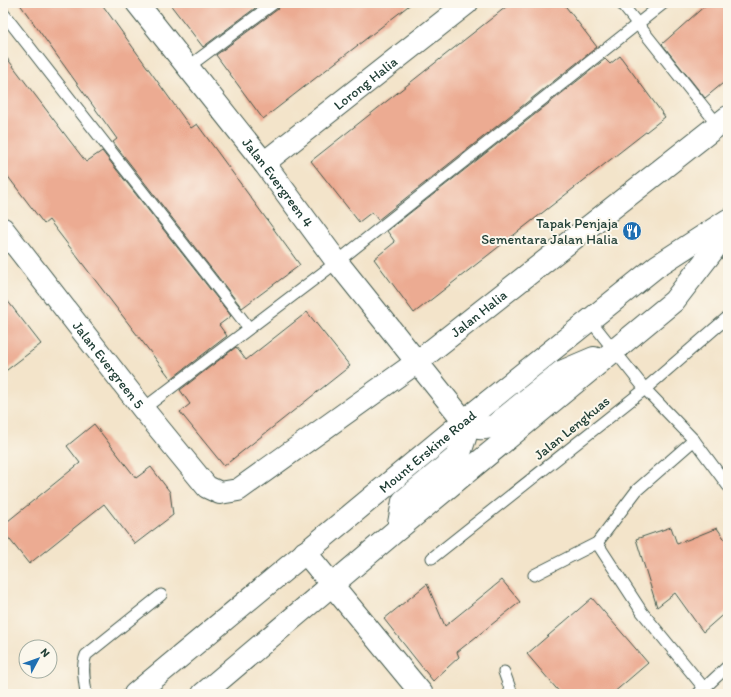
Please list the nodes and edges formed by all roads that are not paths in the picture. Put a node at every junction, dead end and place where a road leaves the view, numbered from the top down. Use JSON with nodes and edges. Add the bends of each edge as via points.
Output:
{"nodes":[{"id":1,"x":137,"y":3,"type":"edge"},
{"id":2,"x":274,"y":3,"type":"edge"},
{"id":3,"x":467,"y":3,"type":"edge"},
{"id":4,"x":621,"y":3,"type":"edge"},
{"id":5,"x":664,"y":3,"type":"edge"},
{"id":6,"x":3,"y":13,"type":"edge"},
{"id":7,"x":638,"y":24,"type":"junction"},
{"id":8,"x":188,"y":67,"type":"junction"},
{"id":9,"x":723,"y":121,"type":"edge"},
{"id":10,"x":264,"y":163,"type":"junction"},
{"id":11,"x":728,"y":220,"type":"edge"},
{"id":12,"x":3,"y":229,"type":"edge"},
{"id":13,"x":728,"y":231,"type":"edge"},
{"id":14,"x":337,"y":262,"type":"junction"},
{"id":15,"x":728,"y":316,"type":"edge"},
{"id":16,"x":590,"y":320,"type":"junction"},
{"id":17,"x":249,"y":328,"type":"junction"},
{"id":18,"x":614,"y":350,"type":"junction"},
{"id":19,"x":417,"y":362,"type":"junction"},
{"id":20,"x":645,"y":389,"type":"junction"},
{"id":21,"x":143,"y":409,"type":"junction"},
{"id":22,"x":464,"y":421,"type":"junction"},
{"id":23,"x":694,"y":440,"type":"junction"},
{"id":24,"x":728,"y":486,"type":"edge"},
{"id":25,"x":220,"y":493,"type":"joint"},
{"id":26,"x":398,"y":529,"type":"junction"},
{"id":27,"x":597,"y":543,"type":"junction"},
{"id":28,"x":305,"y":552,"type":"junction"},
{"id":29,"x":432,"y":558,"type":"dead end"},
{"id":30,"x":534,"y":574,"type":"dead end"},
{"id":31,"x":332,"y":584,"type":"junction"},
{"id":32,"x":161,"y":594,"type":"dead end"},
{"id":33,"x":728,"y":666,"type":"edge"},
{"id":34,"x":504,"y":672,"type":"dead end"},
{"id":35,"x":701,"y":691,"type":"edge"},
{"id":36,"x":86,"y":694,"type":"edge"},
{"id":37,"x":135,"y":694,"type":"edge"},
{"id":38,"x":203,"y":694,"type":"edge"},
{"id":39,"x":422,"y":694,"type":"edge"},
{"id":40,"x":512,"y":694,"type":"edge"}],
"edges":[{"from":1,"to":8,"type":"street","name":"Jalan Evergreen 4"},
{"from":2,"to":8,"type":"lane"},
{"from":3,"to":10,"type":"street","name":"Lorong Halia"},
{"from":4,"to":7,"type":"lane"},
{"from":5,"to":7,"type":"lane"},
{"from":6,"to":17,"type":"lane"},
{"from":7,"to":9,"type":"lane"},
{"from":7,"to":14,"type":"lane"},
{"from":8,"to":10,"type":"street","name":"Jalan Evergreen 4"},
{"from":9,"to":19,"type":"street","name":"Jalan Halia"},
{"from":10,"to":14,"type":"street","name":"Jalan Evergreen 4"},
{"from":11,"to":16,"type":"street","name":"Mount Erskine Road","via":[[657,266]]},
{"from":12,"to":21,"type":"street","name":"Jalan Evergreen 5"},
{"from":13,"to":18,"type":"street","via":[[674,301]]},
{"from":14,"to":17,"type":"lane"},
{"from":14,"to":19,"type":"street","name":"Jalan Evergreen 4"},
{"from":15,"to":20,"type":"lane","name":"Jalan Lengkuas"},
{"from":16,"to":18,"type":"lane"},
{"from":16,"to":22,"type":"street","name":"Mount Erskine Road"},
{"from":17,"to":21,"type":"lane"},
{"from":18,"to":20,"type":"lane"},
{"from":18,"to":22,"type":"street","via":[[561,372],[494,426],[484,429],[473,427]]},
{"from":18,"to":26,"type":"street"},
{"from":19,"to":22,"type":"street","name":"Jalan Evergreen 4"},
{"from":19,"to":25,"type":"street","name":"Jalan Halia","via":[[238,490]]},
{"from":20,"to":23,"type":"lane"},
{"from":20,"to":29,"type":"lane","name":"Jalan Lengkuas"},
{"from":21,"to":25,"type":"street","name":"Jalan Evergreen 5","via":[[207,487]]},
{"from":22,"to":26,"type":"street","via":[[466,438],[461,450],[404,501]]},
{"from":22,"to":28,"type":"street","name":"Mount Erskine Road"},
{"from":23,"to":24,"type":"lane"},
{"from":23,"to":27,"type":"lane","via":[[637,490]]},
{"from":26,"to":31,"type":"street"},
{"from":27,"to":30,"type":"lane"},
{"from":27,"to":35,"type":"lane","via":[[642,612]]},
{"from":28,"to":31,"type":"street"},
{"from":28,"to":37,"type":"street","name":"Mount Erskine Road"},
{"from":31,"to":38,"type":"street"},
{"from":31,"to":39,"type":"street"},
{"from":32,"to":36,"type":"lane","via":[[86,655]]},
{"from":33,"to":35,"type":"lane"},
{"from":34,"to":40,"type":"lane"}]}
